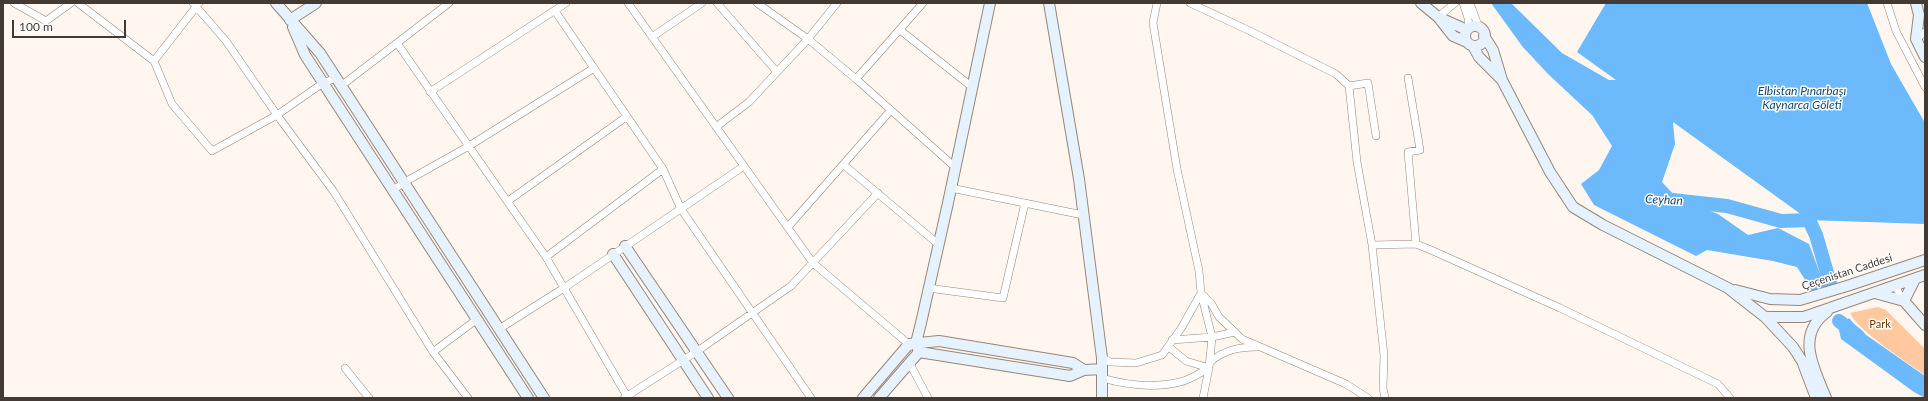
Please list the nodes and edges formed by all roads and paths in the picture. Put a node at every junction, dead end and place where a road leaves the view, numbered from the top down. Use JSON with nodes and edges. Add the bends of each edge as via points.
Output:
{"nodes":[{"id":1,"x":14,"y":3,"type":"edge"},
{"id":2,"x":71,"y":3,"type":"edge"},
{"id":3,"x":78,"y":3,"type":"edge"},
{"id":4,"x":276,"y":3,"type":"edge"},
{"id":5,"x":316,"y":3,"type":"edge"},
{"id":6,"x":449,"y":3,"type":"edge"},
{"id":7,"x":566,"y":3,"type":"edge"},
{"id":8,"x":628,"y":3,"type":"edge"},
{"id":9,"x":702,"y":3,"type":"edge"},
{"id":10,"x":717,"y":3,"type":"edge"},
{"id":11,"x":757,"y":3,"type":"edge"},
{"id":12,"x":837,"y":3,"type":"edge"},
{"id":13,"x":923,"y":3,"type":"edge"},
{"id":14,"x":990,"y":3,"type":"edge"},
{"id":15,"x":1049,"y":3,"type":"edge"},
{"id":16,"x":1156,"y":3,"type":"edge"},
{"id":17,"x":1190,"y":3,"type":"edge"},
{"id":18,"x":1421,"y":3,"type":"edge"},
{"id":19,"x":1456,"y":3,"type":"edge"},
{"id":20,"x":1462,"y":3,"type":"edge"},
{"id":21,"x":1470,"y":3,"type":"edge"},
{"id":22,"x":1887,"y":3,"type":"edge"},
{"id":23,"x":1916,"y":3,"type":"edge"},
{"id":24,"x":196,"y":4,"type":"edge"},
{"id":25,"x":555,"y":11,"type":"junction"},
{"id":26,"x":1438,"y":17,"type":"junction"},
{"id":27,"x":290,"y":20,"type":"junction"},
{"id":28,"x":900,"y":30,"type":"junction"},
{"id":29,"x":1475,"y":31,"type":"junction"},
{"id":30,"x":1925,"y":32,"type":"edge"},
{"id":31,"x":652,"y":37,"type":"junction"},
{"id":32,"x":1916,"y":39,"type":"junction"},
{"id":33,"x":808,"y":40,"type":"junction"},
{"id":34,"x":397,"y":43,"type":"junction"},
{"id":35,"x":1470,"y":44,"type":"junction"},
{"id":36,"x":1925,"y":57,"type":"edge"},
{"id":37,"x":154,"y":61,"type":"junction"},
{"id":38,"x":594,"y":68,"type":"junction"},
{"id":39,"x":776,"y":72,"type":"junction"},
{"id":40,"x":1408,"y":78,"type":"dead end"},
{"id":41,"x":856,"y":79,"type":"junction"},
{"id":42,"x":1502,"y":80,"type":"junction"},
{"id":43,"x":339,"y":82,"type":"junction"},
{"id":44,"x":322,"y":83,"type":"junction"},
{"id":45,"x":1349,"y":86,"type":"junction"},
{"id":46,"x":972,"y":87,"type":"junction"},
{"id":47,"x":1925,"y":87,"type":"edge"},
{"id":48,"x":430,"y":92,"type":"junction"},
{"id":49,"x":891,"y":110,"type":"junction"},
{"id":50,"x":277,"y":115,"type":"junction"},
{"id":51,"x":626,"y":117,"type":"junction"},
{"id":52,"x":716,"y":127,"type":"junction"},
{"id":53,"x":1376,"y":136,"type":"dead end"},
{"id":54,"x":469,"y":146,"type":"junction"},
{"id":55,"x":844,"y":164,"type":"junction"},
{"id":56,"x":744,"y":166,"type":"junction"},
{"id":57,"x":956,"y":168,"type":"junction"},
{"id":58,"x":663,"y":169,"type":"junction"},
{"id":59,"x":403,"y":183,"type":"junction"},
{"id":60,"x":952,"y":188,"type":"junction"},
{"id":61,"x":392,"y":191,"type":"junction"},
{"id":62,"x":878,"y":193,"type":"junction"},
{"id":63,"x":508,"y":201,"type":"junction"},
{"id":64,"x":1025,"y":203,"type":"junction"},
{"id":65,"x":682,"y":209,"type":"junction"},
{"id":66,"x":1083,"y":215,"type":"junction"},
{"id":67,"x":788,"y":227,"type":"junction"},
{"id":68,"x":938,"y":244,"type":"junction"},
{"id":69,"x":1416,"y":244,"type":"junction"},
{"id":70,"x":1372,"y":245,"type":"junction"},
{"id":71,"x":625,"y":246,"type":"junction"},
{"id":72,"x":613,"y":254,"type":"junction"},
{"id":73,"x":546,"y":257,"type":"junction"},
{"id":74,"x":1925,"y":260,"type":"edge"},
{"id":75,"x":813,"y":263,"type":"junction"},
{"id":76,"x":1925,"y":275,"type":"edge"},
{"id":77,"x":1915,"y":279,"type":"junction"},
{"id":78,"x":1894,"y":285,"type":"junction"},
{"id":79,"x":564,"y":288,"type":"junction"},
{"id":80,"x":928,"y":288,"type":"junction"},
{"id":81,"x":1728,"y":288,"type":"junction"},
{"id":82,"x":1875,"y":292,"type":"junction"},
{"id":83,"x":1201,"y":293,"type":"junction"},
{"id":84,"x":1788,"y":300,"type":"junction"},
{"id":85,"x":1800,"y":300,"type":"junction"},
{"id":86,"x":1904,"y":301,"type":"junction"},
{"id":87,"x":1842,"y":304,"type":"junction"},
{"id":88,"x":752,"y":313,"type":"junction"},
{"id":89,"x":1814,"y":314,"type":"junction"},
{"id":90,"x":1765,"y":317,"type":"junction"},
{"id":91,"x":1784,"y":318,"type":"junction"},
{"id":92,"x":476,"y":320,"type":"junction"},
{"id":93,"x":1925,"y":325,"type":"edge"},
{"id":94,"x":1812,"y":328,"type":"junction"},
{"id":95,"x":499,"y":330,"type":"junction"},
{"id":96,"x":1235,"y":332,"type":"junction"},
{"id":97,"x":1783,"y":335,"type":"junction"},
{"id":98,"x":1212,"y":337,"type":"junction"},
{"id":99,"x":1172,"y":340,"type":"junction"},
{"id":100,"x":915,"y":346,"type":"junction"},
{"id":101,"x":1258,"y":346,"type":"junction"},
{"id":102,"x":1169,"y":347,"type":"junction"},
{"id":103,"x":433,"y":352,"type":"junction"},
{"id":104,"x":696,"y":352,"type":"junction"},
{"id":105,"x":1102,"y":358,"type":"junction"},
{"id":106,"x":682,"y":361,"type":"junction"},
{"id":107,"x":909,"y":362,"type":"junction"},
{"id":108,"x":345,"y":368,"type":"dead end"},
{"id":109,"x":1209,"y":368,"type":"junction"},
{"id":110,"x":1102,"y":374,"type":"junction"},
{"id":111,"x":626,"y":397,"type":"edge"},
{"id":112,"x":369,"y":398,"type":"edge"},
{"id":113,"x":468,"y":398,"type":"edge"},
{"id":114,"x":528,"y":398,"type":"edge"},
{"id":115,"x":544,"y":398,"type":"edge"},
{"id":116,"x":708,"y":398,"type":"edge"},
{"id":117,"x":728,"y":398,"type":"edge"},
{"id":118,"x":811,"y":398,"type":"edge"},
{"id":119,"x":863,"y":398,"type":"edge"},
{"id":120,"x":879,"y":398,"type":"edge"},
{"id":121,"x":928,"y":398,"type":"edge"},
{"id":122,"x":1102,"y":398,"type":"edge"},
{"id":123,"x":1203,"y":398,"type":"edge"},
{"id":124,"x":1368,"y":398,"type":"edge"},
{"id":125,"x":1385,"y":398,"type":"edge"},
{"id":126,"x":1730,"y":398,"type":"edge"},
{"id":127,"x":1816,"y":398,"type":"edge"},
{"id":128,"x":1826,"y":398,"type":"edge"}],
"edges":[{"from":1,"to":2,"type":"street","via":[[46,21]]},
{"from":3,"to":37,"type":"street"},
{"from":4,"to":27,"type":"street"},
{"from":5,"to":27,"type":"street"},
{"from":6,"to":34,"type":"street"},
{"from":7,"to":25,"type":"street"},
{"from":8,"to":31,"type":"street"},
{"from":9,"to":31,"type":"street"},
{"from":10,"to":39,"type":"street"},
{"from":11,"to":33,"type":"street"},
{"from":12,"to":33,"type":"street"},
{"from":13,"to":28,"type":"street"},
{"from":14,"to":46,"type":"street"},
{"from":15,"to":66,"type":"street"},
{"from":16,"to":83,"type":"street","via":[[1153,23]]},
{"from":17,"to":45,"type":"street","via":[[1336,74]]},
{"from":18,"to":26,"type":"street"},
{"from":19,"to":26,"type":"street"},
{"from":20,"to":29,"type":"street"},
{"from":21,"to":29,"type":"street"},
{"from":22,"to":47,"type":"street","via":[[1896,31]]},
{"from":23,"to":32,"type":"street","via":[[1919,15]]},
{"from":24,"to":37,"type":"street"},
{"from":24,"to":50,"type":"street","via":[[226,41]]},
{"from":25,"to":38,"type":"street"},
{"from":25,"to":48,"type":"street"},
{"from":26,"to":29,"type":"street"},
{"from":26,"to":35,"type":"street","via":[[1453,36]]},
{"from":27,"to":43,"type":"street","via":[[320,53]]},
{"from":27,"to":44,"type":"street","via":[[305,55]]},
{"from":28,"to":41,"type":"street"},
{"from":28,"to":46,"type":"street"},
{"from":29,"to":35,"type":"street","via":[[1465,36]]},
{"from":29,"to":35,"type":"street","via":[[1479,44]]},
{"from":29,"to":42,"type":"street","via":[[1493,50]]},
{"from":30,"to":32,"type":"street"},
{"from":31,"to":52,"type":"street"},
{"from":32,"to":36,"type":"street"},
{"from":33,"to":39,"type":"street"},
{"from":33,"to":41,"type":"street"},
{"from":34,"to":43,"type":"street"},
{"from":34,"to":48,"type":"street"},
{"from":35,"to":42,"type":"street"},
{"from":37,"to":50,"type":"street","via":[[172,104],[212,151]]},
{"from":38,"to":51,"type":"street"},
{"from":38,"to":54,"type":"street"},
{"from":39,"to":52,"type":"street","via":[[749,102]]},
{"from":40,"to":69,"type":"street","via":[[1420,150],[1408,152]]},
{"from":41,"to":49,"type":"street"},
{"from":42,"to":81,"type":"street","via":[[1550,172],[1573,207],[1603,225]]},
{"from":43,"to":44,"type":"street"},
{"from":43,"to":59,"type":"street"},
{"from":44,"to":50,"type":"street"},
{"from":44,"to":61,"type":"street"},
{"from":45,"to":53,"type":"street","via":[[1368,83]]},
{"from":45,"to":70,"type":"street","via":[[1357,162]]},
{"from":46,"to":57,"type":"street"},
{"from":48,"to":54,"type":"street"},
{"from":49,"to":55,"type":"street"},
{"from":49,"to":57,"type":"street"},
{"from":50,"to":103,"type":"street","via":[[334,192]]},
{"from":51,"to":58,"type":"street"},
{"from":51,"to":63,"type":"street"},
{"from":52,"to":56,"type":"street"},
{"from":54,"to":59,"type":"street"},
{"from":54,"to":63,"type":"street"},
{"from":55,"to":62,"type":"street"},
{"from":55,"to":67,"type":"street"},
{"from":56,"to":65,"type":"street"},
{"from":56,"to":67,"type":"street"},
{"from":57,"to":60,"type":"street"},
{"from":58,"to":65,"type":"street"},
{"from":58,"to":73,"type":"street"},
{"from":59,"to":61,"type":"street"},
{"from":59,"to":95,"type":"street"},
{"from":60,"to":64,"type":"street"},
{"from":60,"to":68,"type":"street"},
{"from":61,"to":92,"type":"street"},
{"from":62,"to":68,"type":"street"},
{"from":62,"to":75,"type":"street"},
{"from":63,"to":73,"type":"street"},
{"from":64,"to":66,"type":"street"},
{"from":64,"to":80,"type":"street","via":[[1003,298]]},
{"from":65,"to":71,"type":"street"},
{"from":65,"to":88,"type":"street"},
{"from":66,"to":105,"type":"street"},
{"from":67,"to":75,"type":"street"},
{"from":68,"to":80,"type":"street"},
{"from":69,"to":70,"type":"street"},
{"from":69,"to":126,"type":"street","via":[[1560,308],[1718,384]]},
{"from":70,"to":125,"type":"street","via":[[1384,355]]},
{"from":71,"to":72,"type":"street"},
{"from":71,"to":104,"type":"street"},
{"from":72,"to":79,"type":"street"},
{"from":72,"to":106,"type":"street"},
{"from":73,"to":79,"type":"street"},
{"from":74,"to":85,"type":"street","name":"Çeçenistan Caddesi"},
{"from":75,"to":88,"type":"street","via":[[791,286]]},
{"from":75,"to":100,"type":"street"},
{"from":76,"to":77,"type":"street"},
{"from":77,"to":78,"type":"street"},
{"from":77,"to":86,"type":"street"},
{"from":78,"to":82,"type":"street"},
{"from":78,"to":86,"type":"street"},
{"from":79,"to":95,"type":"street"},
{"from":79,"to":111,"type":"street"},
{"from":80,"to":100,"type":"street"},
{"from":81,"to":84,"type":"street","name":"Çeçenistan Caddesi","via":[[1770,299]]},
{"from":81,"to":90,"type":"street"},
{"from":82,"to":86,"type":"street"},
{"from":82,"to":87,"type":"street"},
{"from":83,"to":96,"type":"street","via":[[1219,317]]},
{"from":83,"to":98,"type":"street"},
{"from":83,"to":99,"type":"street"},
{"from":84,"to":85,"type":"street","name":"Çeçenistan Caddesi"},
{"from":84,"to":91,"type":"street","via":[[1781,310],[1780,315]]},
{"from":85,"to":89,"type":"street"},
{"from":86,"to":93,"type":"street"},
{"from":87,"to":89,"type":"street"},
{"from":87,"to":94,"type":"street","via":[[1822,316]]},
{"from":88,"to":104,"type":"street"},
{"from":88,"to":118,"type":"street"},
{"from":89,"to":91,"type":"street"},
{"from":89,"to":94,"type":"street"},
{"from":90,"to":91,"type":"street"},
{"from":90,"to":97,"type":"street"},
{"from":91,"to":97,"type":"street"},
{"from":92,"to":103,"type":"street"},
{"from":92,"to":114,"type":"street"},
{"from":94,"to":128,"type":"street","via":[[1808,346]]},
{"from":95,"to":115,"type":"street"},
{"from":96,"to":98,"type":"street"},
{"from":96,"to":101,"type":"street","via":[[1242,339]]},
{"from":97,"to":127,"type":"street","via":[[1802,361]]},
{"from":98,"to":99,"type":"street"},
{"from":98,"to":109,"type":"street"},
{"from":99,"to":102,"type":"street"},
{"from":100,"to":107,"type":"street"},
{"from":100,"to":110,"type":"street","via":[[939,341],[1073,363],[1084,370]]},
{"from":100,"to":119,"type":"street"},
{"from":101,"to":109,"type":"street","via":[[1226,351],[1210,362]]},
{"from":101,"to":124,"type":"street","via":[[1346,384]]},
{"from":102,"to":105,"type":"street","via":[[1162,355],[1145,362],[1110,362]]},
{"from":102,"to":109,"type":"street","via":[[1186,361]]},
{"from":103,"to":113,"type":"street"},
{"from":104,"to":106,"type":"street"},
{"from":104,"to":117,"type":"street"},
{"from":105,"to":110,"type":"street"},
{"from":106,"to":111,"type":"street"},
{"from":106,"to":116,"type":"street"},
{"from":107,"to":120,"type":"street"},
{"from":107,"to":121,"type":"street"},
{"from":108,"to":112,"type":"street"},
{"from":109,"to":110,"type":"street","via":[[1181,382],[1164,384],[1117,382]]},
{"from":109,"to":123,"type":"street"},
{"from":110,"to":122,"type":"street"}]}
